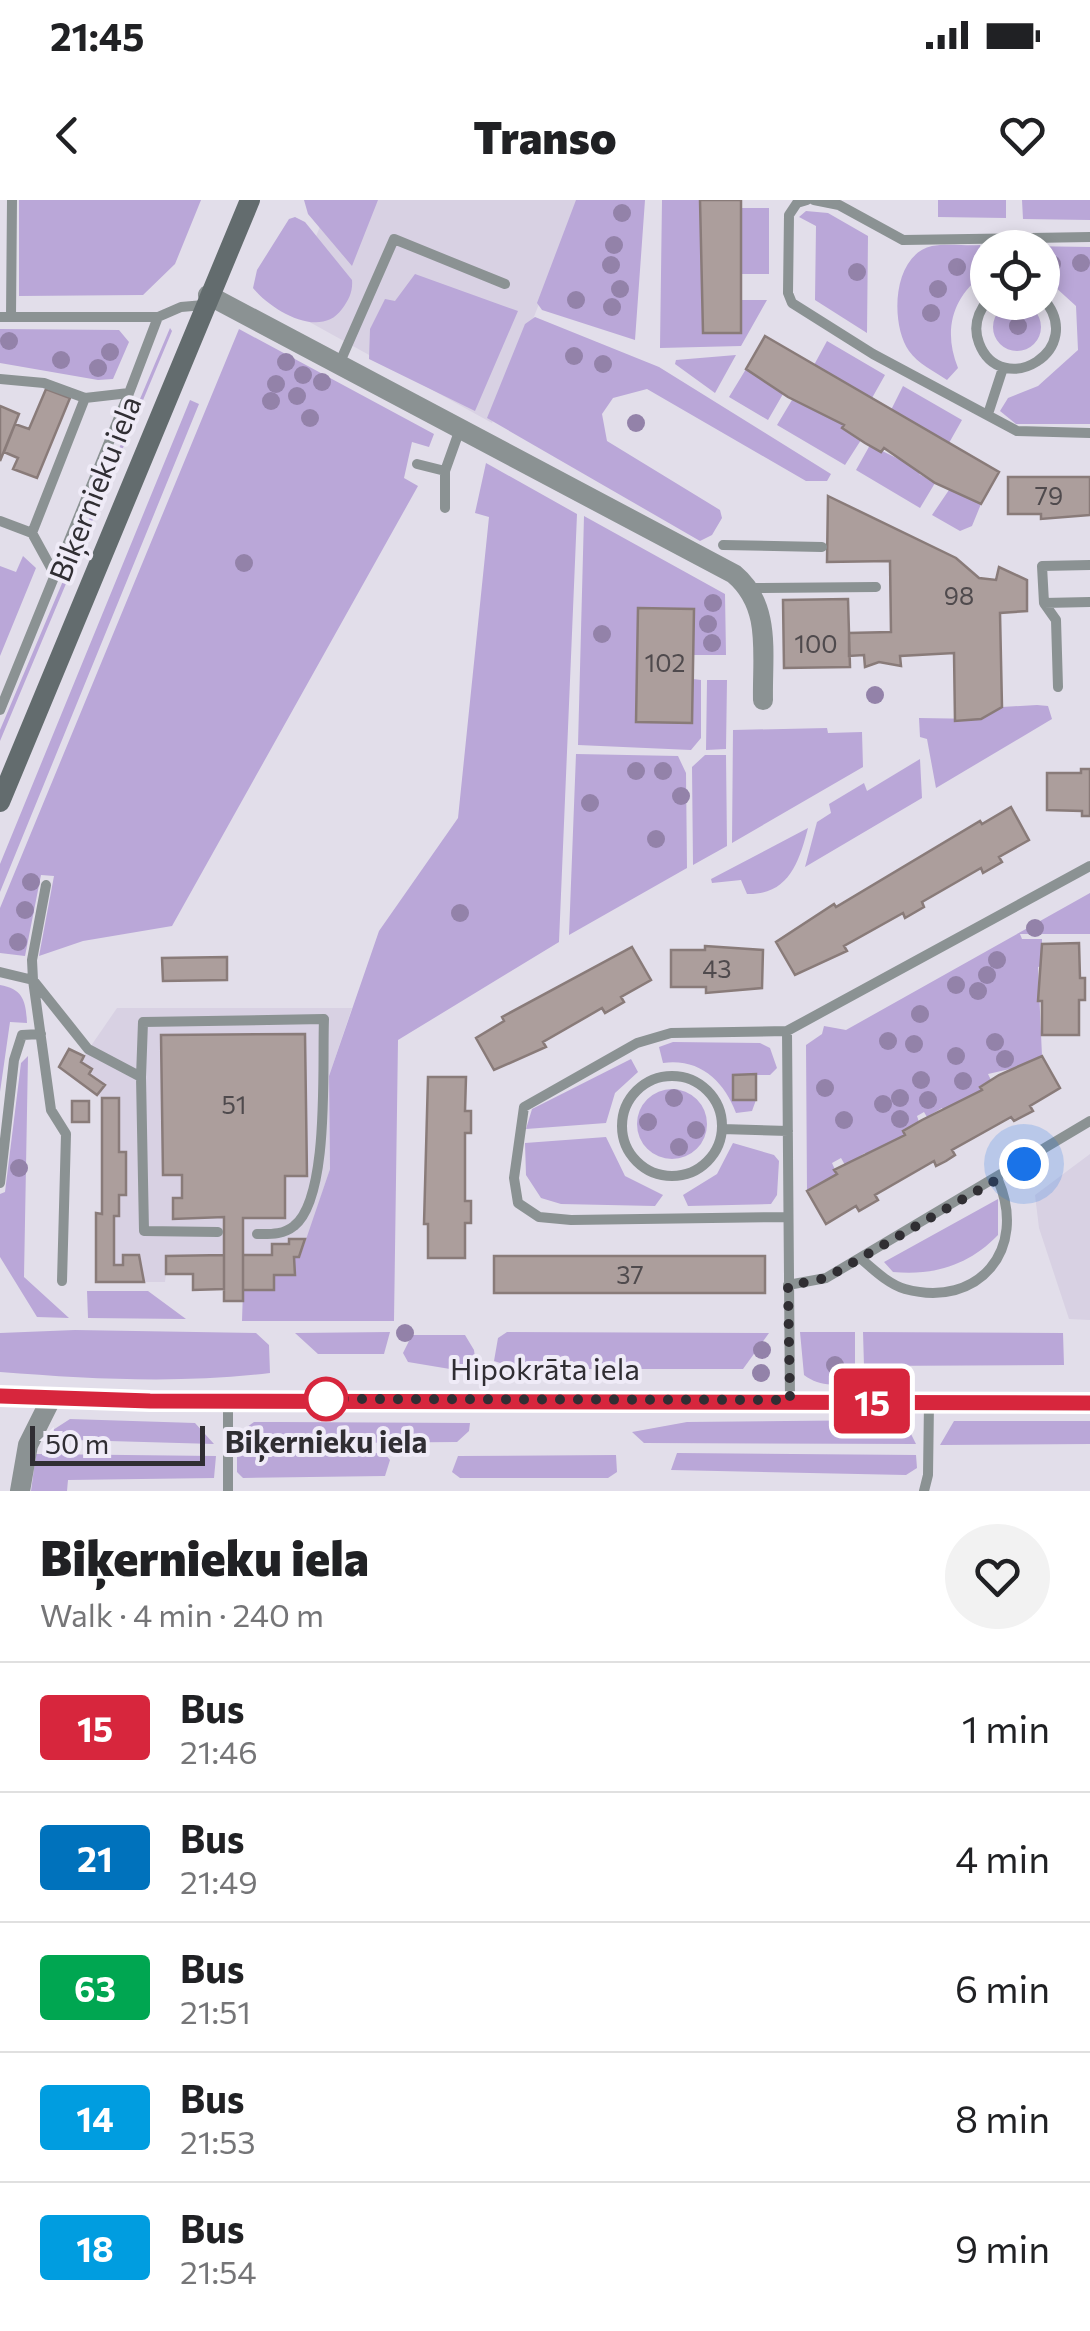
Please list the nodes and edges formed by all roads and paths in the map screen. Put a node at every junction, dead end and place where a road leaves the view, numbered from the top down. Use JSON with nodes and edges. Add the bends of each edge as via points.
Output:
{"nodes":[{"id":1,"x":12,"y":200,"type":"edge"},
{"id":2,"x":250,"y":200,"type":"edge"},
{"id":3,"x":810,"y":200,"type":"edge"},
{"id":4,"x":1090,"y":237,"type":"edge"},
{"id":5,"x":505,"y":284,"type":"dead end"},
{"id":6,"x":206,"y":300,"type":"junction"},
{"id":7,"x":5,"y":317,"type":"edge"},
{"id":8,"x":158,"y":317,"type":"junction"},
{"id":9,"x":977,"y":320,"type":"edge"},
{"id":10,"x":1057,"y":320,"type":"edge"},
{"id":11,"x":340,"y":362,"type":"junction"},
{"id":12,"x":1003,"y":368,"type":"junction"},
{"id":13,"x":0,"y":379,"type":"edge"},
{"id":14,"x":129,"y":393,"type":"junction"},
{"id":15,"x":85,"y":398,"type":"junction"},
{"id":16,"x":988,"y":414,"type":"junction"},
{"id":17,"x":461,"y":428,"type":"junction"},
{"id":18,"x":1090,"y":433,"type":"edge"},
{"id":19,"x":417,"y":464,"type":"dead end"},
{"id":20,"x":445,"y":471,"type":"junction"},
{"id":21,"x":445,"y":508,"type":"dead end"},
{"id":22,"x":0,"y":521,"type":"edge"},
{"id":23,"x":32,"y":534,"type":"junction"},
{"id":24,"x":723,"y":546,"type":"dead end"},
{"id":25,"x":822,"y":547,"type":"dead end"},
{"id":26,"x":1090,"y":566,"type":"edge"},
{"id":27,"x":55,"y":575,"type":"junction"},
{"id":28,"x":876,"y":587,"type":"dead end"},
{"id":29,"x":750,"y":588,"type":"junction"},
{"id":30,"x":1090,"y":602,"type":"edge"},
{"id":31,"x":1044,"y":603,"type":"junction"},
{"id":32,"x":0,"y":677,"type":"edge"},
{"id":33,"x":12,"y":682,"type":"junction"},
{"id":34,"x":1058,"y":687,"type":"dead end"},
{"id":35,"x":764,"y":700,"type":"dead end"},
{"id":36,"x":0,"y":710,"type":"edge"},
{"id":37,"x":0,"y":802,"type":"edge"},
{"id":38,"x":1090,"y":866,"type":"edge"},
{"id":39,"x":46,"y":885,"type":"dead end"},
{"id":40,"x":0,"y":972,"type":"edge"},
{"id":41,"x":33,"y":980,"type":"junction"},
{"id":42,"x":787,"y":1031,"type":"junction"},
{"id":43,"x":41,"y":1034,"type":"junction"},
{"id":44,"x":141,"y":1077,"type":"junction"},
{"id":45,"x":1090,"y":1122,"type":"edge"},
{"id":46,"x":722,"y":1129,"type":"junction"},
{"id":47,"x":788,"y":1131,"type":"junction"},
{"id":48,"x":998,"y":1180,"type":"junction"},
{"id":49,"x":0,"y":1183,"type":"edge"},
{"id":50,"x":787,"y":1218,"type":"junction"},
{"id":51,"x":218,"y":1232,"type":"dead end"},
{"id":52,"x":256,"y":1234,"type":"dead end"},
{"id":53,"x":860,"y":1258,"type":"junction"},
{"id":54,"x":62,"y":1281,"type":"dead end"},
{"id":55,"x":788,"y":1286,"type":"junction"},
{"id":56,"x":0,"y":1396,"type":"edge"},
{"id":57,"x":51,"y":1399,"type":"junction"},
{"id":58,"x":228,"y":1399,"type":"junction"},
{"id":59,"x":790,"y":1400,"type":"junction"},
{"id":60,"x":928,"y":1402,"type":"junction"},
{"id":61,"x":1090,"y":1403,"type":"edge"},
{"id":62,"x":926,"y":1490,"type":"edge"},
{"id":63,"x":20,"y":1491,"type":"edge"},
{"id":64,"x":228,"y":1491,"type":"edge"}],
"edges":[{"from":1,"to":7,"type":"lane"},
{"from":2,"to":6,"type":"street","name":"Biķernieku iela"},
{"from":3,"to":4,"type":"lane","via":[[839,205],[903,240]]},
{"from":3,"to":16,"type":"lane","via":[[790,214],[792,303]]},
{"from":5,"to":11,"type":"lane","via":[[394,239]]},
{"from":6,"to":8,"type":"lane"},
{"from":6,"to":11,"type":"street"},
{"from":6,"to":37,"type":"street","name":"Biķernieku iela"},
{"from":7,"to":8,"type":"lane"},
{"from":8,"to":14,"type":"lane"},
{"from":9,"to":12,"type":"lane","via":[[978,340]]},
{"from":10,"to":12,"type":"lane","via":[[1054,346],[1034,365]]},
{"from":11,"to":17,"type":"street"},
{"from":12,"to":16,"type":"lane"},
{"from":13,"to":15,"type":"lane","via":[[44,383]]},
{"from":14,"to":15,"type":"lane"},
{"from":14,"to":27,"type":"lane"},
{"from":15,"to":23,"type":"lane"},
{"from":16,"to":18,"type":"lane","via":[[1017,431]]},
{"from":17,"to":20,"type":"lane"},
{"from":17,"to":29,"type":"street"},
{"from":19,"to":20,"type":"lane"},
{"from":20,"to":21,"type":"lane"},
{"from":22,"to":23,"type":"lane"},
{"from":23,"to":27,"type":"lane"},
{"from":24,"to":25,"type":"lane"},
{"from":26,"to":31,"type":"lane","via":[[1042,566]]},
{"from":27,"to":33,"type":"lane"},
{"from":28,"to":29,"type":"lane"},
{"from":29,"to":35,"type":"street","via":[[761,607]]},
{"from":30,"to":31,"type":"lane"},
{"from":31,"to":34,"type":"lane","via":[[1056,620]]},
{"from":32,"to":33,"type":"lane"},
{"from":33,"to":36,"type":"lane"},
{"from":38,"to":42,"type":"lane"},
{"from":39,"to":41,"type":"lane"},
{"from":40,"to":41,"type":"lane"},
{"from":41,"to":43,"type":"lane"},
{"from":41,"to":44,"type":"lane","via":[[88,1049]]},
{"from":42,"to":47,"type":"lane"},
{"from":42,"to":50,"type":"lane","via":[[671,1033],[637,1043],[538,1095],[524,1107],[514,1178],[518,1203],[539,1217]]},
{"from":43,"to":49,"type":"lane","via":[[22,1036],[14,1060]]},
{"from":43,"to":54,"type":"lane","via":[[51,1110],[66,1134]]},
{"from":44,"to":51,"type":"lane","via":[[144,1231]]},
{"from":44,"to":52,"type":"lane","via":[[143,1022],[324,1019],[320,1177],[298,1224]]},
{"from":45,"to":48,"type":"lane"},
{"from":46,"to":46,"type":"lane","via":[[704,1165],[678,1176],[640,1164],[622,1128],[635,1092],[668,1076],[692,1080],[711,1095]]},
{"from":46,"to":47,"type":"lane"},
{"from":47,"to":50,"type":"lane"},
{"from":48,"to":53,"type":"lane"},
{"from":48,"to":53,"type":"lane","via":[[1009,1235],[1004,1250],[969,1284],[951,1291],[902,1289]]},
{"from":50,"to":55,"type":"lane"},
{"from":53,"to":55,"type":"lane","via":[[826,1278]]},
{"from":55,"to":59,"type":"lane"},
{"from":56,"to":57,"type":"street","name":"Hipokrāta iela"},
{"from":57,"to":58,"type":"street","name":"Hipokrāta iela"},
{"from":57,"to":63,"type":"street","via":[[28,1445]]},
{"from":58,"to":59,"type":"street","name":"Hipokrāta iela"},
{"from":58,"to":64,"type":"lane"},
{"from":59,"to":60,"type":"street","name":"Hipokrāta iela"},
{"from":60,"to":61,"type":"street","name":"Hipokrāta iela"},
{"from":60,"to":62,"type":"lane"}]}
